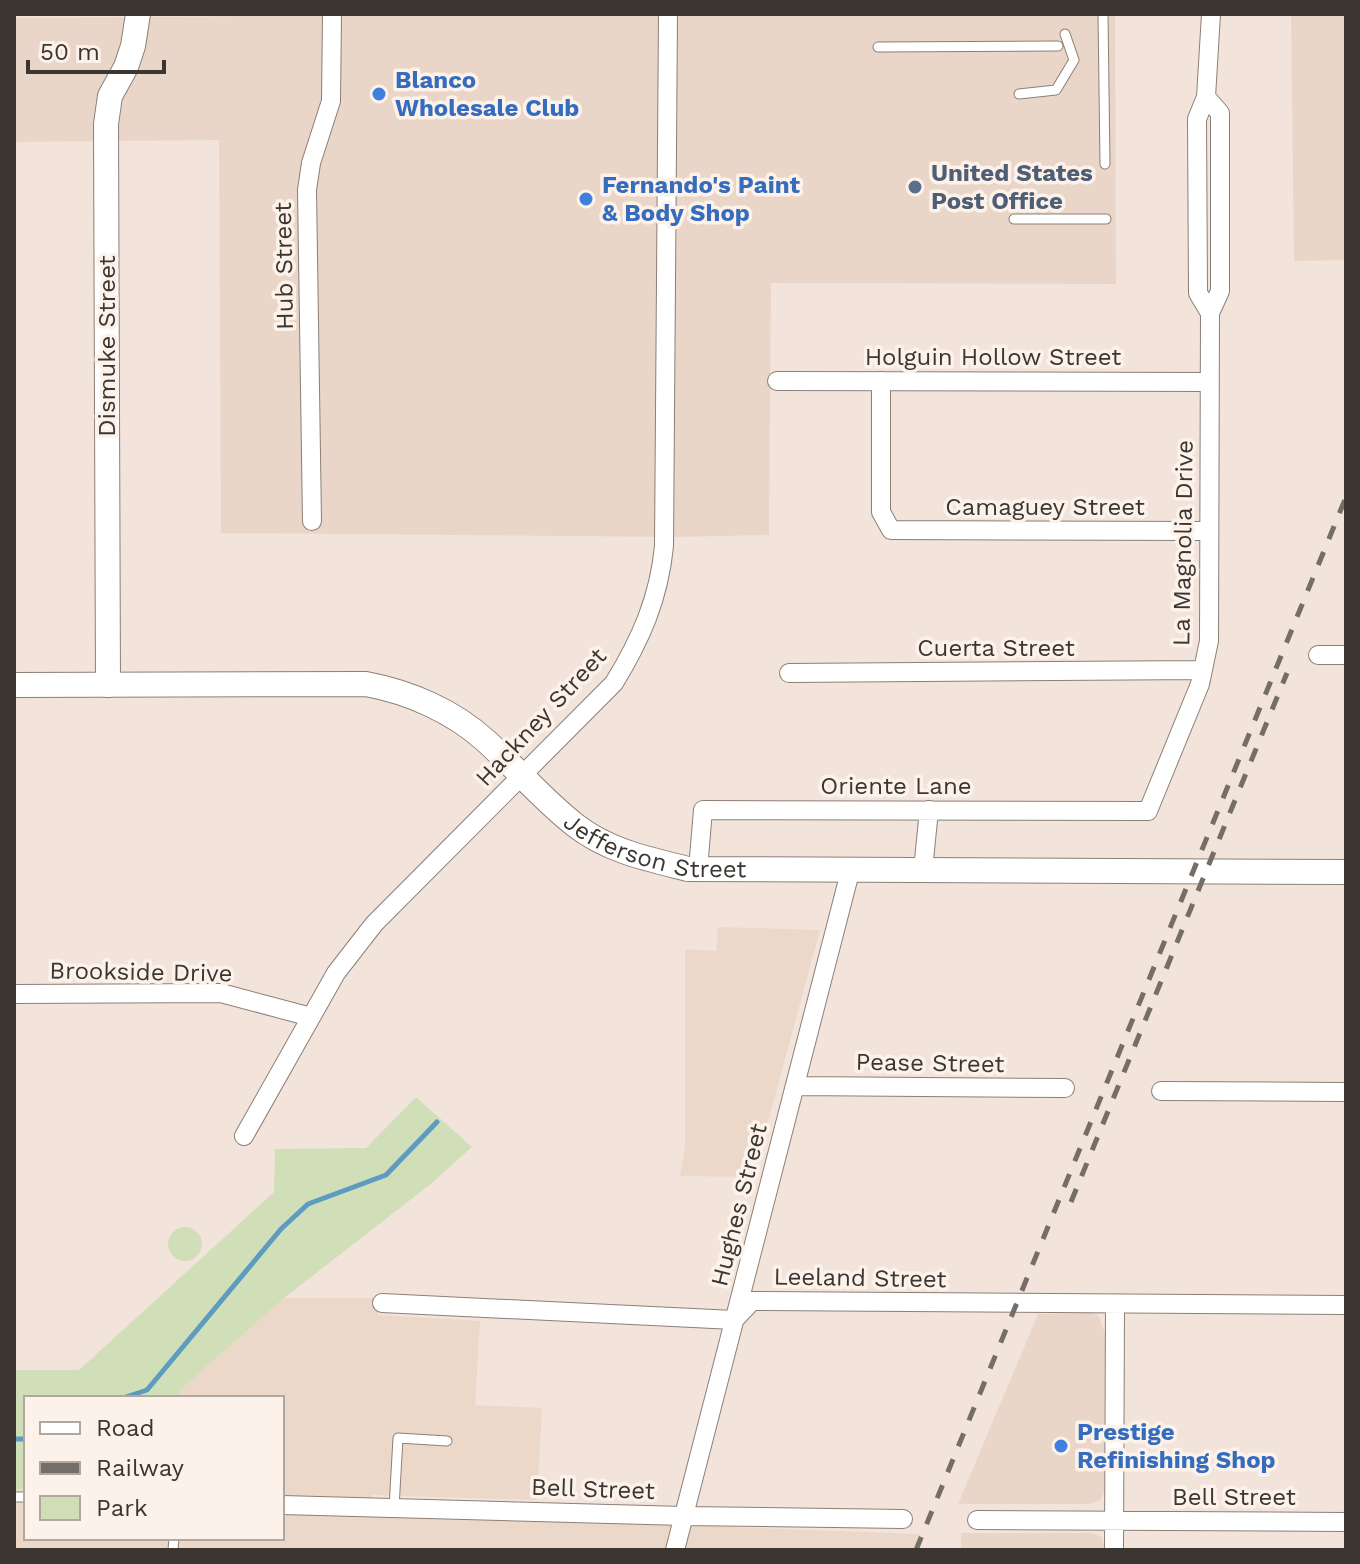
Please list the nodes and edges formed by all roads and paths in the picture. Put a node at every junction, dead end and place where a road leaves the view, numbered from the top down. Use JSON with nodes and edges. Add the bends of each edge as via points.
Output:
{"nodes":[{"id":1,"x":138,"y":14,"type":"edge"},
{"id":2,"x":332,"y":14,"type":"edge"},
{"id":3,"x":668,"y":14,"type":"edge"},
{"id":4,"x":1103,"y":14,"type":"edge"},
{"id":5,"x":1211,"y":14,"type":"edge"},
{"id":6,"x":1065,"y":34,"type":"dead end"},
{"id":7,"x":1058,"y":46,"type":"dead end"},
{"id":8,"x":878,"y":47,"type":"dead end"},
{"id":9,"x":1019,"y":94,"type":"dead end"},
{"id":10,"x":1105,"y":164,"type":"dead end"},
{"id":11,"x":1014,"y":219,"type":"dead end"},
{"id":12,"x":1106,"y":219,"type":"dead end"},
{"id":13,"x":777,"y":381,"type":"dead end"},
{"id":14,"x":881,"y":381,"type":"junction"},
{"id":15,"x":1209,"y":382,"type":"junction"},
{"id":16,"x":312,"y":521,"type":"dead end"},
{"id":17,"x":1209,"y":531,"type":"junction"},
{"id":18,"x":1318,"y":655,"type":"dead end"},
{"id":19,"x":1346,"y":655,"type":"edge"},
{"id":20,"x":1203,"y":670,"type":"junction"},
{"id":21,"x":789,"y":673,"type":"dead end"},
{"id":22,"x":14,"y":685,"type":"edge"},
{"id":23,"x":108,"y":685,"type":"junction"},
{"id":24,"x":521,"y":776,"type":"junction"},
{"id":25,"x":929,"y":810,"type":"junction"},
{"id":26,"x":1148,"y":811,"type":"joint"},
{"id":27,"x":698,"y":869,"type":"junction"},
{"id":28,"x":923,"y":870,"type":"junction"},
{"id":29,"x":850,"y":872,"type":"junction"},
{"id":30,"x":1346,"y":872,"type":"edge"},
{"id":31,"x":14,"y":994,"type":"edge"},
{"id":32,"x":311,"y":1017,"type":"junction"},
{"id":33,"x":795,"y":1086,"type":"junction"},
{"id":34,"x":1065,"y":1088,"type":"dead end"},
{"id":35,"x":1161,"y":1091,"type":"dead end"},
{"id":36,"x":1346,"y":1092,"type":"edge"},
{"id":37,"x":244,"y":1136,"type":"dead end"},
{"id":38,"x":382,"y":1303,"type":"dead end"},
{"id":39,"x":1115,"y":1304,"type":"junction"},
{"id":40,"x":1346,"y":1305,"type":"edge"},
{"id":41,"x":734,"y":1320,"type":"junction"},
{"id":42,"x":447,"y":1441,"type":"dead end"},
{"id":43,"x":284,"y":1505,"type":"edge"},
{"id":44,"x":394,"y":1508,"type":"junction"},
{"id":45,"x":684,"y":1516,"type":"junction"},
{"id":46,"x":903,"y":1519,"type":"dead end"},
{"id":47,"x":977,"y":1520,"type":"dead end"},
{"id":48,"x":1114,"y":1520,"type":"junction"},
{"id":49,"x":1346,"y":1522,"type":"edge"},
{"id":50,"x":675,"y":1550,"type":"edge"},
{"id":51,"x":1114,"y":1550,"type":"edge"}],
"edges":[{"from":1,"to":23,"type":"street","name":"Dismuke Street","via":[[133,46],[110,96],[106,124]]},
{"from":2,"to":16,"type":"street","name":"Hub Street","via":[[331,101],[307,190]]},
{"from":3,"to":24,"type":"street","name":"Hackney Street","via":[[661,578],[640,637],[614,683]]},
{"from":4,"to":10,"type":"lane"},
{"from":5,"to":15,"type":"street","name":"La Magnolia Drive","via":[[1206,97],[1197,119],[1198,293],[1210,313]]},
{"from":6,"to":9,"type":"lane","via":[[1074,60],[1056,90]]},
{"from":7,"to":8,"type":"lane"},
{"from":11,"to":12,"type":"lane"},
{"from":13,"to":14,"type":"street","name":"Holguin Hollow Street"},
{"from":14,"to":15,"type":"street","name":"Holguin Hollow Street"},
{"from":14,"to":17,"type":"street","name":"Camaguey Street","via":[[881,512],[891,530]]},
{"from":15,"to":17,"type":"street","name":"La Magnolia Drive"},
{"from":17,"to":20,"type":"street","name":"La Magnolia Drive","via":[[1209,641]]},
{"from":18,"to":19,"type":"street"},
{"from":20,"to":21,"type":"street","name":"Cuerta Street"},
{"from":20,"to":26,"type":"street","name":"La Magnolia Drive"},
{"from":22,"to":23,"type":"street","name":"Jefferson Street"},
{"from":23,"to":24,"type":"street","name":"Jefferson Street","via":[[366,684],[390,689],[451,716],[485,739]]},
{"from":24,"to":27,"type":"street","name":"Jefferson Street","via":[[575,825],[605,844]]},
{"from":24,"to":32,"type":"street","name":"Hackney Street","via":[[374,924]]},
{"from":25,"to":26,"type":"street","name":"Oriente Lane"},
{"from":25,"to":27,"type":"street","name":"Oriente Lane","via":[[703,810]]},
{"from":25,"to":28,"type":"street"},
{"from":27,"to":29,"type":"street","name":"Jefferson Street"},
{"from":28,"to":29,"type":"street","name":"Jefferson Street"},
{"from":28,"to":30,"type":"street","name":"Jefferson Street"},
{"from":29,"to":33,"type":"street","name":"Hughes Street"},
{"from":31,"to":32,"type":"street","name":"Brookside Drive","via":[[221,993]]},
{"from":32,"to":37,"type":"street","name":"Hackney Street"},
{"from":33,"to":34,"type":"street","name":"Pease Street"},
{"from":33,"to":41,"type":"street","name":"Hughes Street"},
{"from":35,"to":36,"type":"street"},
{"from":38,"to":41,"type":"street"},
{"from":39,"to":40,"type":"street","name":"Leeland Street"},
{"from":39,"to":41,"type":"street","name":"Leeland Street","via":[[752,1301]]},
{"from":39,"to":48,"type":"street"},
{"from":41,"to":45,"type":"street","name":"Hughes Street"},
{"from":42,"to":44,"type":"lane","via":[[398,1438]]},
{"from":43,"to":44,"type":"street","name":"Bell Street"},
{"from":44,"to":45,"type":"street","name":"Bell Street"},
{"from":45,"to":46,"type":"street","name":"Bell Street"},
{"from":45,"to":50,"type":"street","name":"Hughes Street"},
{"from":47,"to":48,"type":"street","name":"Bell Street"},
{"from":48,"to":49,"type":"street","name":"Bell Street"},
{"from":48,"to":51,"type":"street"}]}
